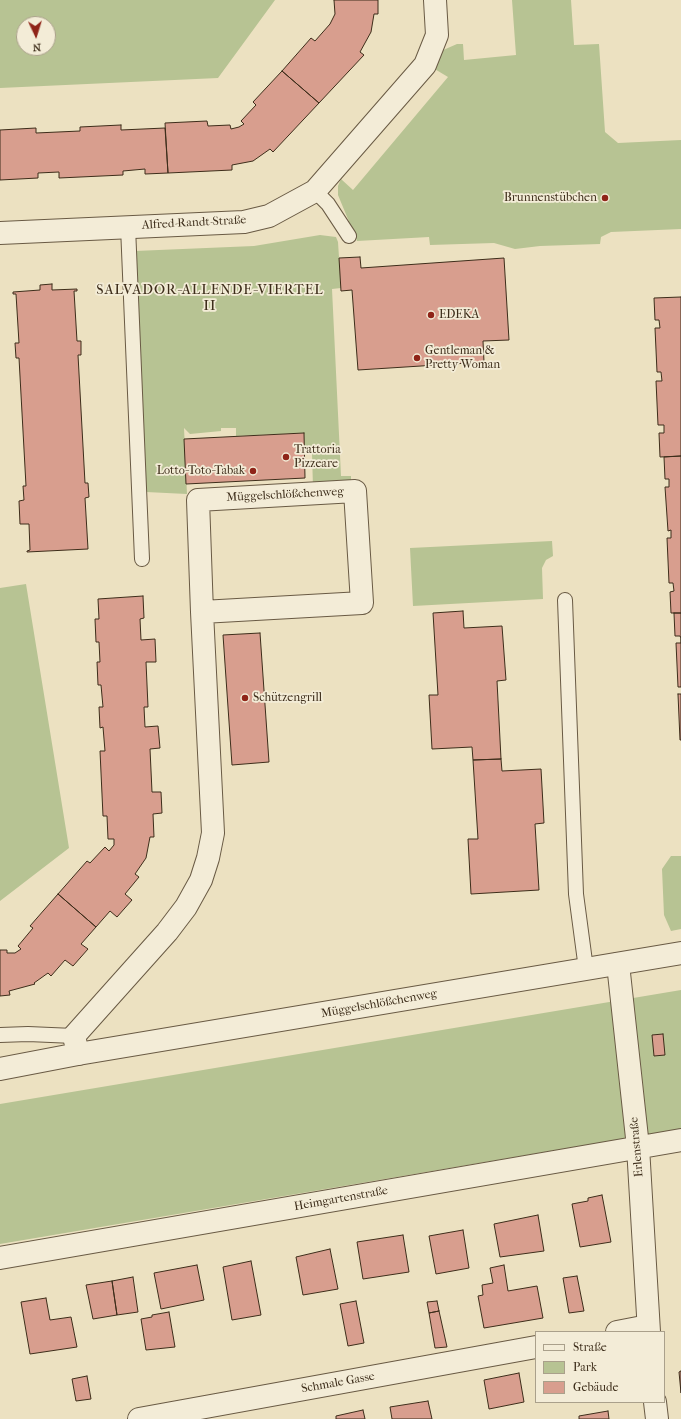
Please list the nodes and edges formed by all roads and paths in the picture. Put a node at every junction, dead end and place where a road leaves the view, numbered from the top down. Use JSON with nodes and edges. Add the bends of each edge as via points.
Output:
{"nodes":[{"id":1,"x":435,"y":0,"type":"edge"},
{"id":2,"x":315,"y":191,"type":"junction"},
{"id":3,"x":128,"y":227,"type":"junction"},
{"id":4,"x":0,"y":233,"type":"edge"},
{"id":5,"x":349,"y":236,"type":"dead end"},
{"id":6,"x":142,"y":559,"type":"dead end"},
{"id":7,"x":565,"y":600,"type":"dead end"},
{"id":8,"x":202,"y":612,"type":"junction"},
{"id":9,"x":681,"y":953,"type":"edge"},
{"id":10,"x":618,"y":964,"type":"junction"},
{"id":11,"x":586,"y":969,"type":"junction"},
{"id":12,"x":0,"y":1035,"type":"edge"},
{"id":13,"x":76,"y":1045,"type":"junction"},
{"id":14,"x":0,"y":1068,"type":"edge"},
{"id":15,"x":681,"y":1140,"type":"edge"},
{"id":16,"x":638,"y":1147,"type":"junction"},
{"id":17,"x":0,"y":1258,"type":"edge"},
{"id":18,"x":648,"y":1329,"type":"edge"},
{"id":19,"x":627,"y":1331,"type":"edge"},
{"id":20,"x":535,"y":1347,"type":"edge"},
{"id":21,"x":655,"y":1403,"type":"edge"},
{"id":22,"x":139,"y":1419,"type":"edge"},
{"id":23,"x":657,"y":1419,"type":"edge"}],
"edges":[{"from":1,"to":2,"type":"street","name":"Alfred-Randt-Straße","via":[[437,35],[424,65]]},
{"from":2,"to":3,"type":"street","name":"Alfred-Randt-Straße","via":[[269,216],[244,222]]},
{"from":2,"to":5,"type":"lane","via":[[328,204]]},
{"from":3,"to":4,"type":"street","name":"Alfred-Randt-Straße"},
{"from":3,"to":6,"type":"lane"},
{"from":7,"to":11,"type":"lane","via":[[576,894]]},
{"from":8,"to":8,"type":"street","name":"Müggelschlößchenweg","via":[[362,603],[355,491],[198,500]]},
{"from":8,"to":13,"type":"street","name":"Müggelschlößchenweg","via":[[213,833],[208,858],[201,880],[186,907]]},
{"from":9,"to":10,"type":"street","name":"Müggelschlößchenweg"},
{"from":10,"to":11,"type":"street","name":"Müggelschlößchenweg"},
{"from":10,"to":16,"type":"street","name":"Erlenstraße"},
{"from":11,"to":13,"type":"street","name":"Müggelschlößchenweg"},
{"from":12,"to":13,"type":"lane","name":"Müggelschlößchenweg","via":[[28,1034]]},
{"from":13,"to":14,"type":"street","name":"Müggelschlößchenweg"},
{"from":15,"to":16,"type":"street","name":"Heimgartenstraße"},
{"from":16,"to":17,"type":"street","name":"Heimgartenstraße"},
{"from":16,"to":18,"type":"street","name":"Erlenstraße"},
{"from":18,"to":19,"type":"street"},
{"from":20,"to":22,"type":"street","name":"Schmale Gasse"},
{"from":21,"to":23,"type":"street"}]}
